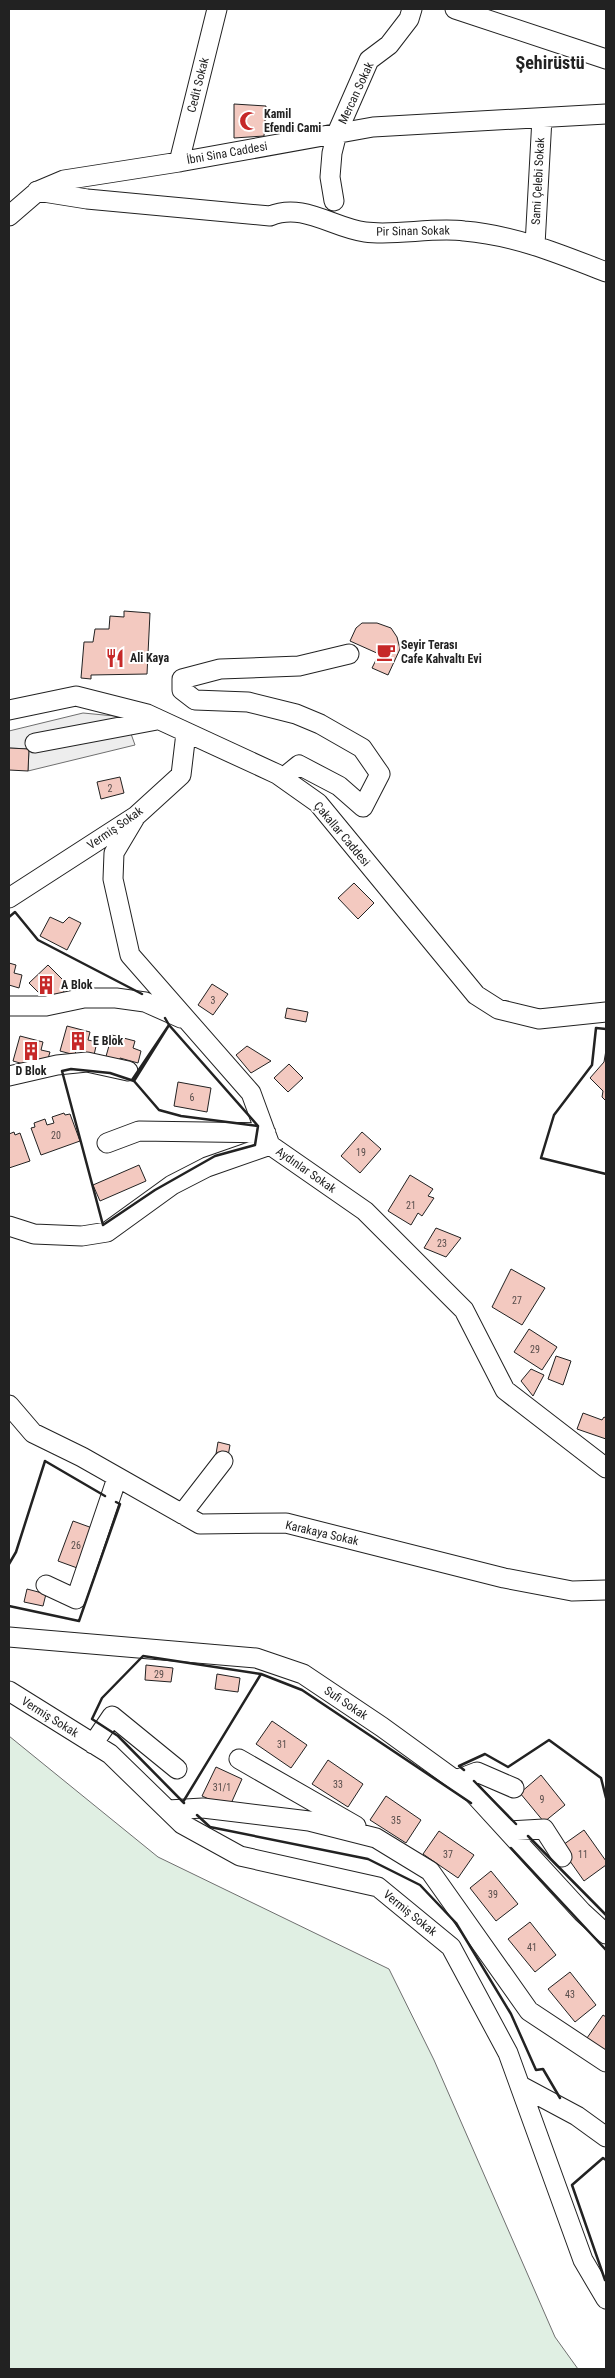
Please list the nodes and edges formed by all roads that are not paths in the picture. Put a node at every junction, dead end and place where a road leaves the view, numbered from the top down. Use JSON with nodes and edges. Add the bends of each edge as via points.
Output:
{"nodes":[{"id":1,"x":218,"y":9,"type":"edge"},
{"id":2,"x":412,"y":9,"type":"edge"},
{"id":3,"x":455,"y":9,"type":"edge"},
{"id":4,"x":606,"y":59,"type":"edge"},
{"id":5,"x":606,"y":114,"type":"edge"},
{"id":6,"x":542,"y":118,"type":"junction"},
{"id":7,"x":337,"y":133,"type":"junction"},
{"id":8,"x":179,"y":162,"type":"junction"},
{"id":9,"x":38,"y":191,"type":"junction"},
{"id":10,"x":9,"y":199,"type":"edge"},
{"id":11,"x":334,"y":200,"type":"dead end"},
{"id":12,"x":9,"y":216,"type":"edge"},
{"id":13,"x":535,"y":244,"type":"junction"},
{"id":14,"x":606,"y":272,"type":"edge"},
{"id":15,"x":349,"y":654,"type":"dead end"},
{"id":16,"x":9,"y":710,"type":"edge"},
{"id":17,"x":158,"y":719,"type":"junction"},
{"id":18,"x":186,"y":733,"type":"junction"},
{"id":19,"x":35,"y":743,"type":"dead end"},
{"id":20,"x":283,"y":778,"type":"junction"},
{"id":21,"x":136,"y":816,"type":"junction"},
{"id":22,"x":9,"y":898,"type":"edge"},
{"id":23,"x":9,"y":1006,"type":"edge"},
{"id":24,"x":606,"y":1012,"type":"edge"},
{"id":25,"x":187,"y":1020,"type":"junction"},
{"id":26,"x":128,"y":1071,"type":"dead end"},
{"id":27,"x":9,"y":1076,"type":"edge"},
{"id":28,"x":268,"y":1139,"type":"junction"},
{"id":29,"x":106,"y":1143,"type":"dead end"},
{"id":30,"x":9,"y":1226,"type":"edge"},
{"id":31,"x":9,"y":1405,"type":"edge"},
{"id":32,"x":223,"y":1461,"type":"dead end"},
{"id":33,"x":606,"y":1468,"type":"edge"},
{"id":34,"x":117,"y":1478,"type":"junction"},
{"id":35,"x":182,"y":1514,"type":"junction"},
{"id":36,"x":46,"y":1585,"type":"dead end"},
{"id":37,"x":606,"y":1590,"type":"edge"},
{"id":38,"x":9,"y":1637,"type":"edge"},
{"id":39,"x":9,"y":1691,"type":"edge"},
{"id":40,"x":93,"y":1744,"type":"junction"},
{"id":41,"x":239,"y":1759,"type":"dead end"},
{"id":42,"x":177,"y":1769,"type":"dead end"},
{"id":43,"x":456,"y":1780,"type":"junction"},
{"id":44,"x":514,"y":1788,"type":"dead end"},
{"id":45,"x":168,"y":1810,"type":"junction"},
{"id":46,"x":508,"y":1831,"type":"junction"},
{"id":47,"x":376,"y":1838,"type":"junction"},
{"id":48,"x":562,"y":1857,"type":"dead end"},
{"id":49,"x":606,"y":1934,"type":"edge"},
{"id":50,"x":606,"y":2062,"type":"edge"},
{"id":51,"x":520,"y":2086,"type":"junction"},
{"id":52,"x":606,"y":2137,"type":"edge"},
{"id":53,"x":606,"y":2299,"type":"edge"}],
"edges":[{"from":1,"to":8,"type":"street","name":"Cedit Sokak"},
{"from":2,"to":7,"type":"street","name":"Mercan Sokak","via":[[409,19],[390,45],[369,60]]},
{"from":3,"to":4,"type":"street"},
{"from":5,"to":6,"type":"street","name":"İbni Sina Caddesi"},
{"from":6,"to":7,"type":"street","name":"İbni Sina Caddesi","via":[[373,127]]},
{"from":6,"to":13,"type":"street","name":"Sami Çelebi Sokak"},
{"from":7,"to":8,"type":"street","name":"İbni Sina Caddesi"},
{"from":7,"to":11,"type":"street","name":"Mercan Sokak","via":[[330,176]]},
{"from":8,"to":9,"type":"street","name":"İbni Sina Caddesi","via":[[64,180]]},
{"from":9,"to":10,"type":"street"},
{"from":9,"to":12,"type":"street","name":"İbni Sina Caddesi"},
{"from":9,"to":13,"type":"street","name":"Pir Sinan Sokak","via":[[87,199],[270,216],[281,211],[303,213],[365,232],[464,231]]},
{"from":13,"to":14,"type":"street","name":"Pir Sinan Sokak"},
{"from":15,"to":20,"type":"street","via":[[299,666],[220,669],[182,679],[182,690],[194,700],[248,702],[296,714],[320,724],[362,748],[380,774],[363,807],[339,786],[299,765]]},
{"from":16,"to":17,"type":"street","name":"Çakallar Caddesi","via":[[76,696]]},
{"from":17,"to":18,"type":"street","name":"Çakallar Caddesi"},
{"from":17,"to":19,"type":"street"},
{"from":18,"to":20,"type":"street","name":"Çakallar Caddesi"},
{"from":18,"to":21,"type":"street","name":"Vermiş Sokak","via":[[181,775]]},
{"from":20,"to":24,"type":"street","name":"Çakallar Caddesi","via":[[318,802],[476,995],[498,1009],[539,1018]]},
{"from":21,"to":22,"type":"street","name":"Vermiş Sokak"},
{"from":21,"to":25,"type":"street","via":[[114,853],[113,879],[130,955]]},
{"from":23,"to":25,"type":"street","via":[[46,1006],[84,998],[116,998],[145,1002]]},
{"from":25,"to":28,"type":"street","via":[[251,1093]]},
{"from":26,"to":27,"type":"street","via":[[86,1062]]},
{"from":28,"to":29,"type":"street","via":[[139,1131]]},
{"from":28,"to":30,"type":"street","via":[[172,1185],[107,1232],[82,1236],[34,1234]]},
{"from":28,"to":33,"type":"street","name":"Aydınlar Sokak","via":[[365,1211],[464,1310],[505,1390]]},
{"from":31,"to":34,"type":"street","name":"Karakaya Sokak","via":[[33,1433]]},
{"from":32,"to":35,"type":"street"},
{"from":34,"to":35,"type":"street","name":"Karakaya Sokak"},
{"from":34,"to":36,"type":"street","via":[[76,1599]]},
{"from":35,"to":37,"type":"street","name":"Karakaya Sokak","via":[[200,1524],[286,1523],[504,1578],[572,1591]]},
{"from":38,"to":43,"type":"street","name":"Sufi Sokak","via":[[256,1658],[304,1674]]},
{"from":39,"to":40,"type":"street","name":"Vermiş Sokak"},
{"from":40,"to":42,"type":"street","via":[[112,1716]]},
{"from":40,"to":45,"type":"street","name":"Vermiş Sokak","via":[[110,1754]]},
{"from":41,"to":47,"type":"street"},
{"from":43,"to":44,"type":"street","via":[[477,1772]]},
{"from":43,"to":46,"type":"street","name":"Sufi Sokak","via":[[473,1793]]},
{"from":45,"to":47,"type":"street","via":[[203,1808],[309,1820]]},
{"from":45,"to":51,"type":"street","name":"Vermiş Sokak","via":[[182,1824],[240,1856],[378,1887],[451,1947],[508,2052]]},
{"from":46,"to":48,"type":"street","via":[[544,1829]]},
{"from":46,"to":49,"type":"street","name":"Sufi Sokak"},
{"from":47,"to":50,"type":"street","via":[[430,1871],[529,2011]]},
{"from":51,"to":52,"type":"street","via":[[577,2116]]},
{"from":51,"to":53,"type":"street","name":"Vermiş Sokak","via":[[583,2260]]}]}
